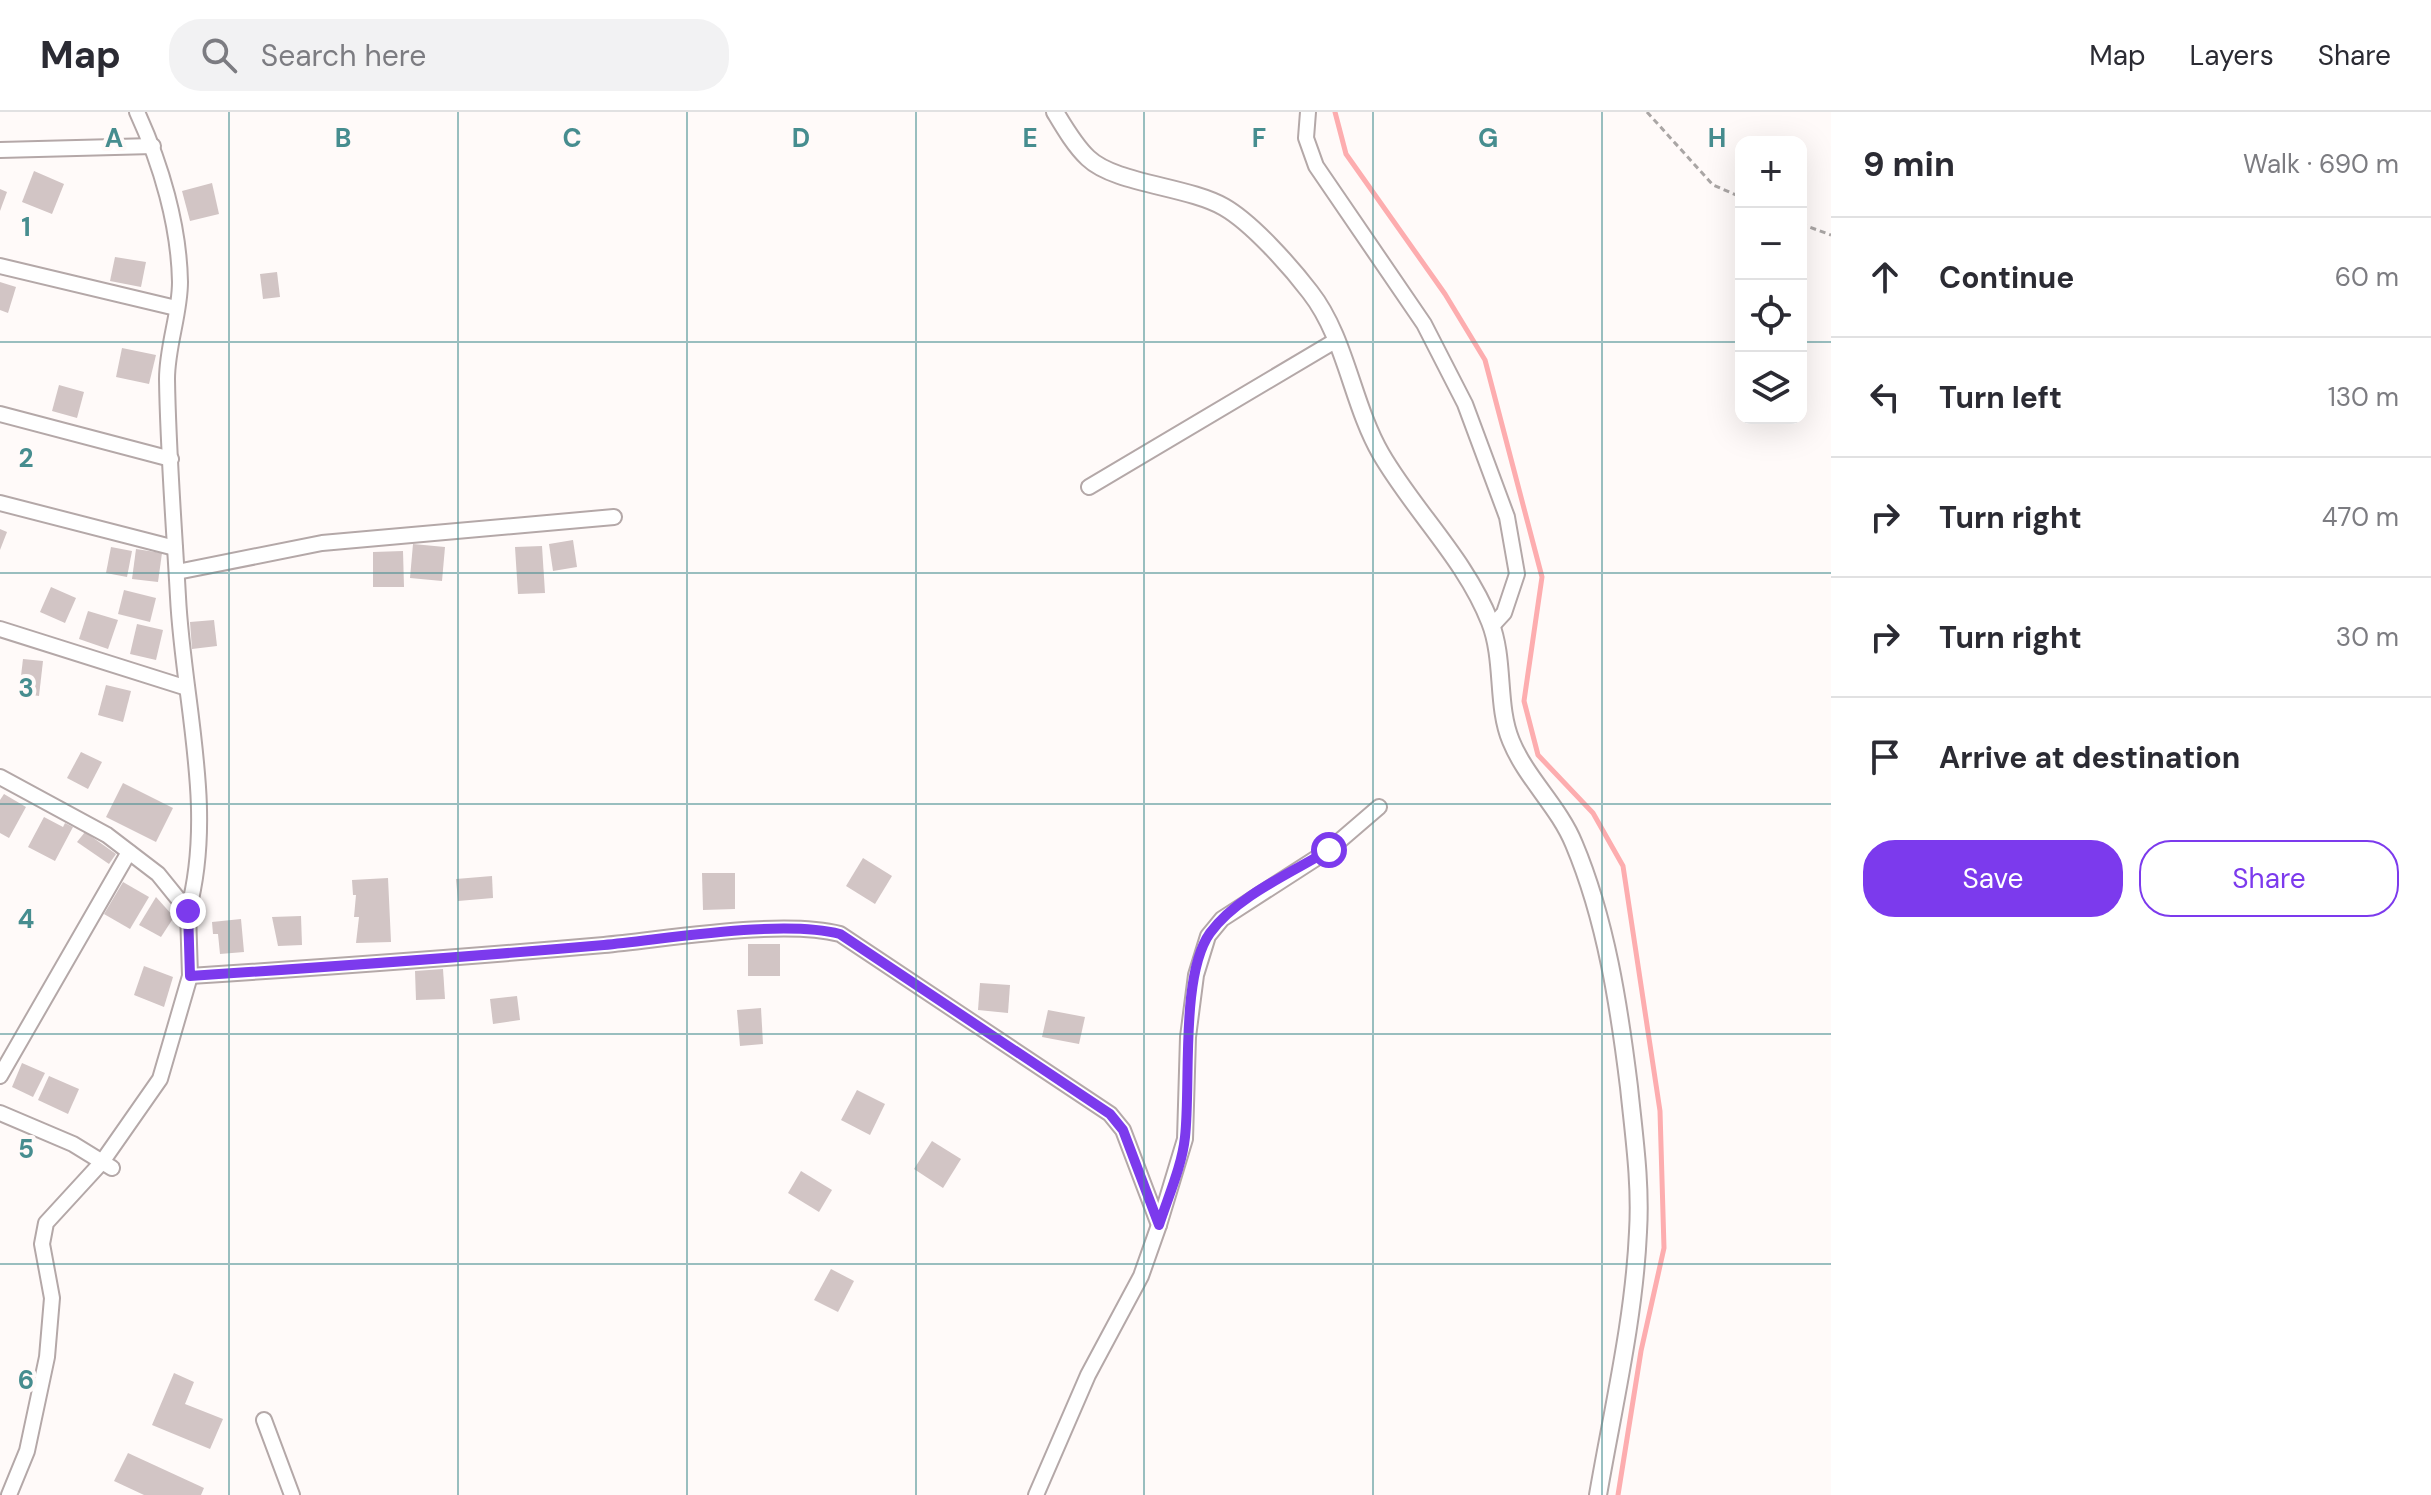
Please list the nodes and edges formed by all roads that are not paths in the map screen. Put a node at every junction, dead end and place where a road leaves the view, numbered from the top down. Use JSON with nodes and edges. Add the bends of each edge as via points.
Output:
{"nodes":[{"id":1,"x":137,"y":112,"type":"edge"},
{"id":2,"x":1055,"y":112,"type":"edge"},
{"id":3,"x":1308,"y":112,"type":"edge"},
{"id":4,"x":153,"y":146,"type":"junction"},
{"id":5,"x":0,"y":150,"type":"edge"},
{"id":6,"x":0,"y":266,"type":"edge"},
{"id":7,"x":176,"y":308,"type":"junction"},
{"id":8,"x":1335,"y":341,"type":"junction"},
{"id":9,"x":0,"y":414,"type":"edge"},
{"id":10,"x":171,"y":459,"type":"junction"},
{"id":11,"x":1089,"y":487,"type":"dead end"},
{"id":12,"x":0,"y":503,"type":"edge"},
{"id":13,"x":614,"y":517,"type":"dead end"},
{"id":14,"x":175,"y":548,"type":"junction"},
{"id":15,"x":177,"y":572,"type":"junction"},
{"id":16,"x":1492,"y":626,"type":"junction"},
{"id":17,"x":0,"y":629,"type":"edge"},
{"id":18,"x":187,"y":688,"type":"junction"},
{"id":19,"x":0,"y":777,"type":"edge"},
{"id":20,"x":1379,"y":807,"type":"dead end"},
{"id":21,"x":129,"y":852,"type":"junction"},
{"id":22,"x":188,"y":911,"type":"junction"},
{"id":23,"x":190,"y":976,"type":"junction"},
{"id":24,"x":0,"y":1076,"type":"edge"},
{"id":25,"x":1,"y":1116,"type":"edge"},
{"id":26,"x":107,"y":1165,"type":"junction"},
{"id":27,"x":1159,"y":1225,"type":"junction"},
{"id":28,"x":264,"y":1420,"type":"dead end"},
{"id":29,"x":9,"y":1495,"type":"edge"},
{"id":30,"x":292,"y":1495,"type":"edge"},
{"id":31,"x":1036,"y":1495,"type":"edge"},
{"id":32,"x":1598,"y":1495,"type":"edge"}],
"edges":[{"from":1,"to":4,"type":"street"},
{"from":2,"to":8,"type":"street","via":[[1089,159],[1114,173],[1168,185],[1225,207],[1312,294]]},
{"from":3,"to":16,"type":"street","via":[[1306,138],[1316,166],[1424,324],[1465,404],[1507,517],[1517,574],[1504,613]]},
{"from":4,"to":5,"type":"street"},
{"from":4,"to":7,"type":"street","via":[[170,209],[180,283]]},
{"from":6,"to":7,"type":"street"},
{"from":7,"to":10,"type":"street","via":[[167,375]]},
{"from":8,"to":11,"type":"street"},
{"from":8,"to":16,"type":"street","via":[[1371,437],[1404,493],[1474,586]]},
{"from":9,"to":10,"type":"street"},
{"from":10,"to":14,"type":"street"},
{"from":12,"to":14,"type":"street"},
{"from":13,"to":15,"type":"street","via":[[322,543]]},
{"from":14,"to":15,"type":"street"},
{"from":15,"to":18,"type":"street"},
{"from":16,"to":32,"type":"street","via":[[1513,746],[1573,839],[1595,899],[1625,1054],[1639,1173],[1638,1232]]},
{"from":17,"to":18,"type":"street"},
{"from":18,"to":22,"type":"street","via":[[196,760],[198,874]]},
{"from":19,"to":21,"type":"street"},
{"from":20,"to":27,"type":"street","via":[[1329,850],[1222,919],[1208,936],[1196,975],[1188,1037],[1185,1139]]},
{"from":21,"to":22,"type":"street","via":[[158,874]]},
{"from":21,"to":24,"type":"street"},
{"from":22,"to":23,"type":"street"},
{"from":23,"to":26,"type":"street","via":[[160,1079]]},
{"from":23,"to":27,"type":"street","via":[[732,933],[819,929],[840,934],[1110,1114],[1123,1130]]},
{"from":25,"to":26,"type":"street","via":[[73,1144]]},
{"from":26,"to":29,"type":"street","via":[[46,1223],[42,1244],[52,1298],[47,1357],[27,1451]]},
{"from":27,"to":31,"type":"street","via":[[1141,1276],[1088,1375]]},
{"from":28,"to":30,"type":"street"}]}
